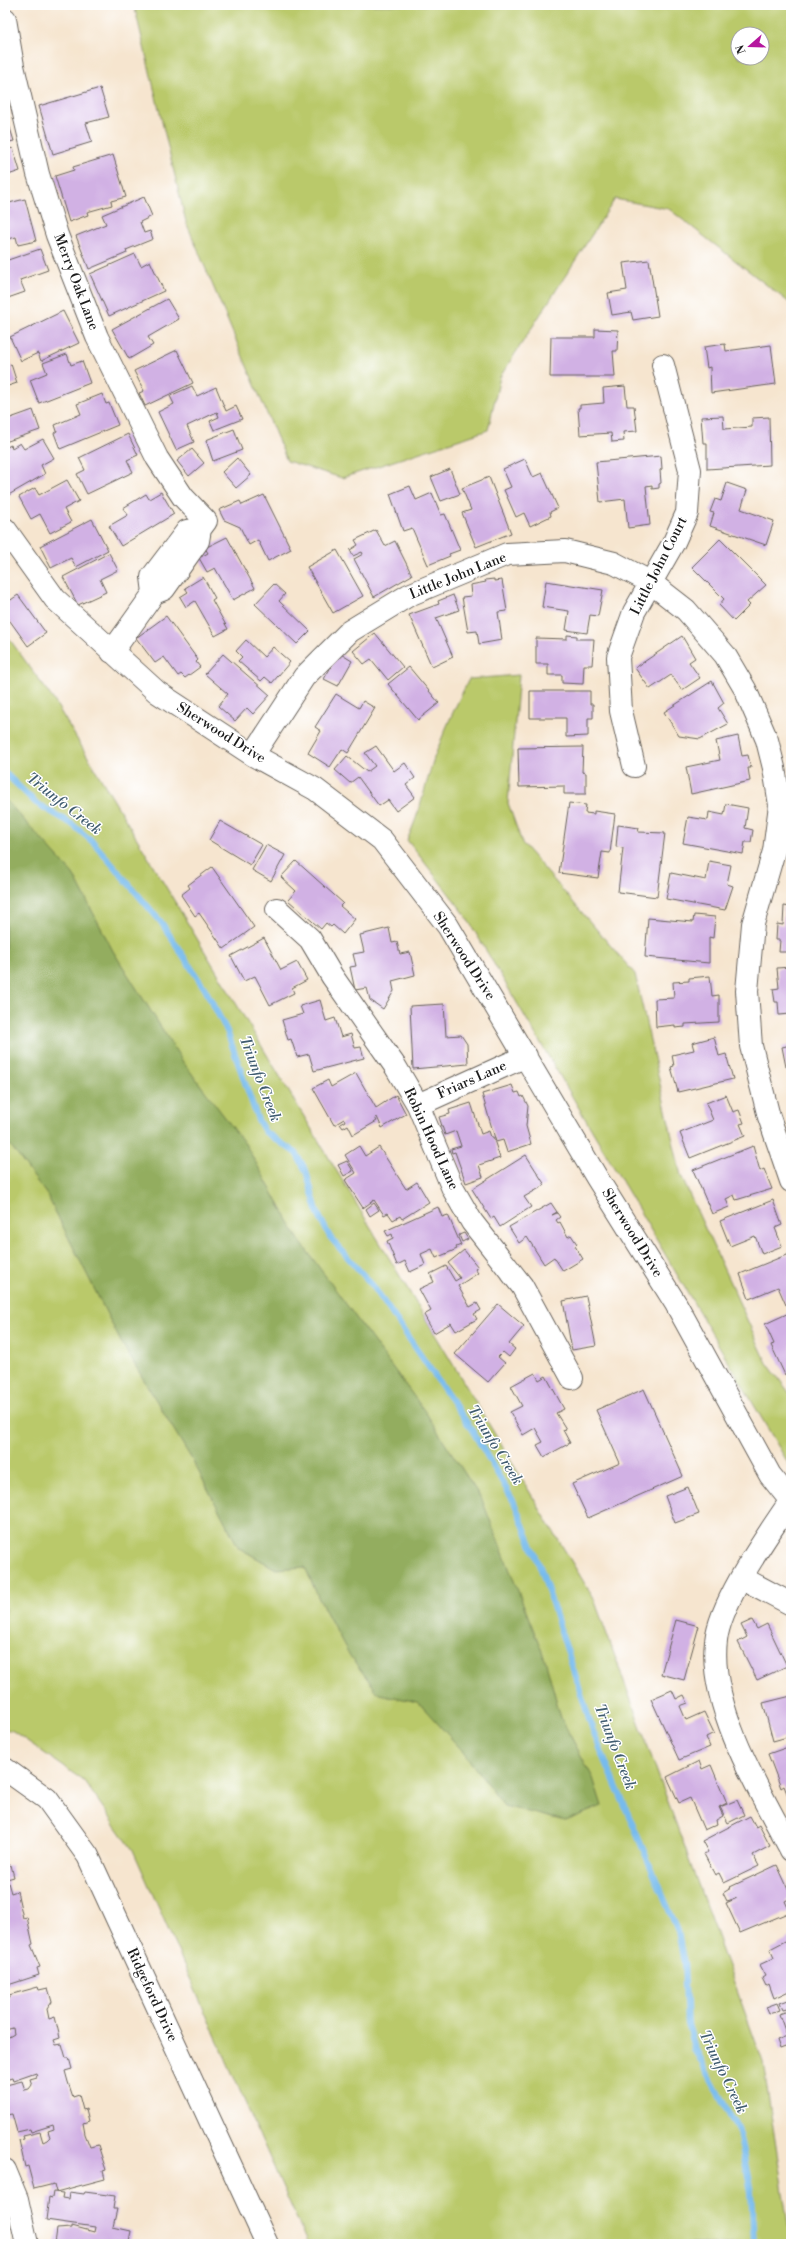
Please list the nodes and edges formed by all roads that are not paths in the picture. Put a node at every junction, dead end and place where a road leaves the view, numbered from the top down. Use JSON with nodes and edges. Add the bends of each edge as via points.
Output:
{"nodes":[{"id":1,"x":5,"y":19,"type":"edge"},
{"id":2,"x":663,"y":365,"type":"dead end"},
{"id":3,"x":5,"y":529,"type":"edge"},
{"id":4,"x":650,"y":582,"type":"junction"},
{"id":5,"x":112,"y":652,"type":"junction"},
{"id":6,"x":253,"y":755,"type":"junction"},
{"id":7,"x":634,"y":766,"type":"dead end"},
{"id":8,"x":277,"y":909,"type":"dead end"},
{"id":9,"x":526,"y":1056,"type":"junction"},
{"id":10,"x":418,"y":1104,"type":"junction"},
{"id":11,"x":791,"y":1181,"type":"edge"},
{"id":12,"x":572,"y":1378,"type":"dead end"},
{"id":13,"x":791,"y":1500,"type":"edge"},
{"id":14,"x":742,"y":1578,"type":"junction"},
{"id":15,"x":791,"y":1604,"type":"edge"},
{"id":16,"x":5,"y":1769,"type":"edge"},
{"id":17,"x":791,"y":1850,"type":"edge"},
{"id":18,"x":5,"y":2170,"type":"edge"},
{"id":19,"x":27,"y":2244,"type":"edge"},
{"id":20,"x":267,"y":2244,"type":"edge"}],
"edges":[{"from":1,"to":5,"type":"street","name":"Merry Oak Lane","via":[[38,174],[57,235],[97,337],[158,458],[203,525],[198,541],[164,589],[154,593]]},
{"from":2,"to":4,"type":"street","name":"Little John Court","via":[[690,470],[687,513],[674,542]]},
{"from":3,"to":5,"type":"street","name":"Sherwood Drive","via":[[55,599]]},
{"from":4,"to":6,"type":"street","name":"Little John Lane","via":[[614,563],[565,551],[543,552],[507,554],[409,595],[350,631],[304,677]]},
{"from":4,"to":7,"type":"street","name":"Little John Court","via":[[632,618],[618,657],[621,711]]},
{"from":4,"to":11,"type":"street","name":"Little John Lane","via":[[686,610],[725,656],[760,721],[774,768],[780,805],[774,851],[754,924],[747,991],[751,1046],[769,1117]]},
{"from":5,"to":6,"type":"street","name":"Sherwood Drive","via":[[157,692]]},
{"from":6,"to":9,"type":"street","name":"Sherwood Drive","via":[[315,789],[382,840],[448,926]]},
{"from":8,"to":10,"type":"street","name":"Robin Hood Lane","via":[[310,940]]},
{"from":9,"to":10,"type":"street","name":"Friars Lane"},
{"from":9,"to":13,"type":"street","name":"Sherwood Drive","via":[[597,1178],[676,1304],[770,1475]]},
{"from":10,"to":12,"type":"street","name":"Robin Hood Lane","via":[[453,1189],[472,1222],[522,1286]]},
{"from":13,"to":14,"type":"street"},
{"from":14,"to":15,"type":"street"},
{"from":14,"to":17,"type":"street","via":[[730,1597],[716,1640],[715,1664],[718,1685],[737,1744]]},
{"from":16,"to":20,"type":"street","name":"Ridgeford Drive","via":[[47,1799],[88,1856]]},
{"from":18,"to":19,"type":"street","via":[[17,2199]]}]}
